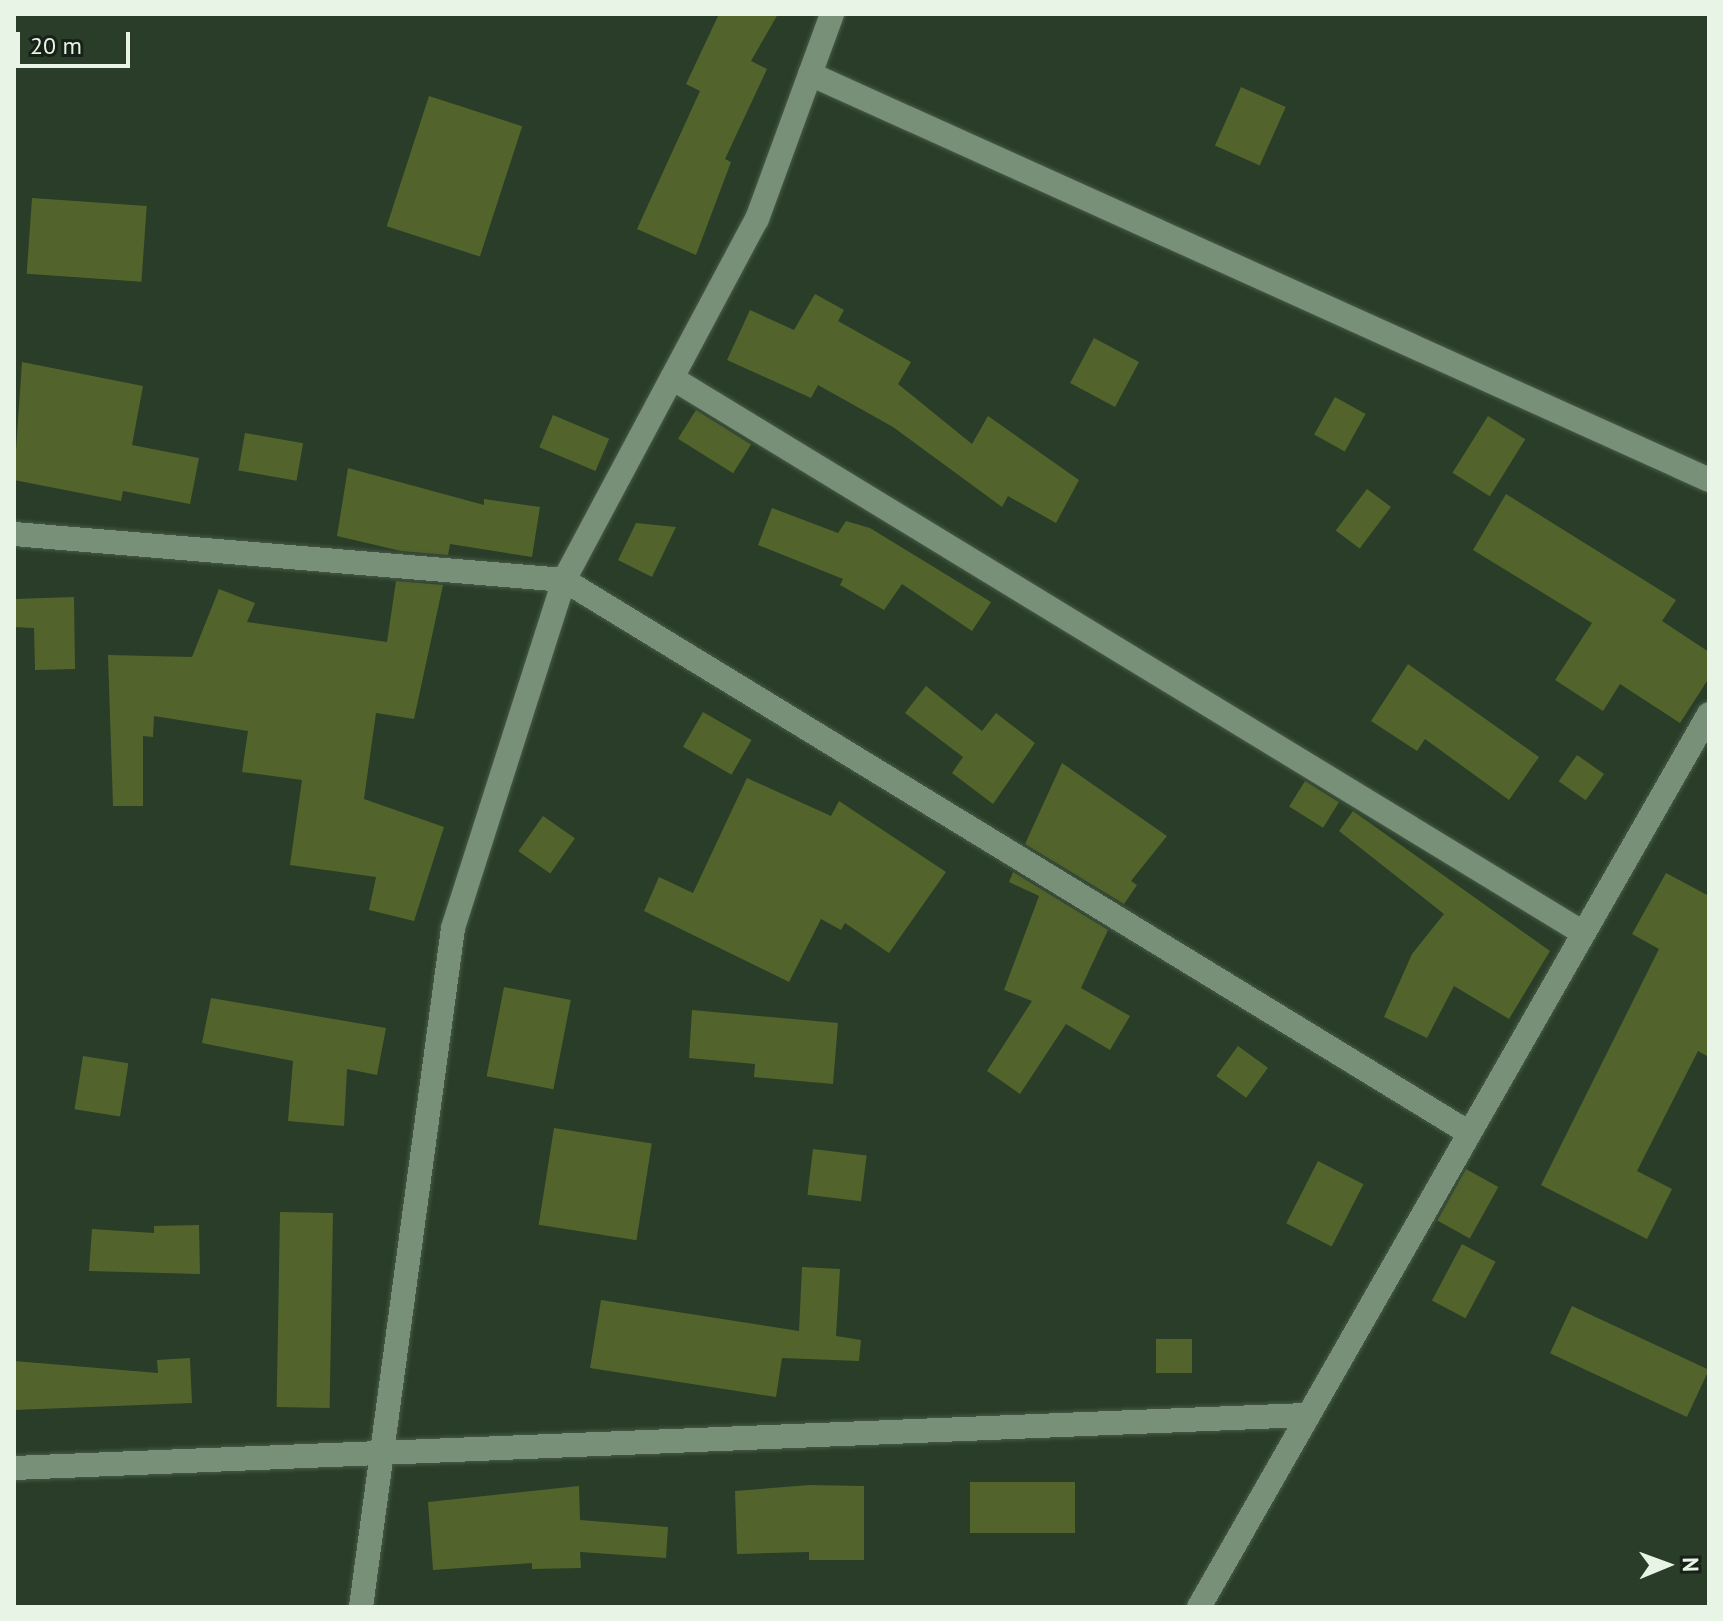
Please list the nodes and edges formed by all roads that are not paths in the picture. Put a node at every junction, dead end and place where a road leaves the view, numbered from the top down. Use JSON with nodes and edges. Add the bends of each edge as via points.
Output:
{"nodes":[{"id":1,"x":832,"y":14,"type":"edge"},
{"id":2,"x":810,"y":74,"type":"junction"},
{"id":3,"x":672,"y":378,"type":"junction"},
{"id":4,"x":1709,"y":480,"type":"edge"},
{"id":5,"x":14,"y":534,"type":"edge"},
{"id":6,"x":564,"y":580,"type":"junction"},
{"id":7,"x":1709,"y":714,"type":"edge"},
{"id":8,"x":1580,"y":931,"type":"junction"},
{"id":9,"x":1466,"y":1131,"type":"junction"},
{"id":10,"x":1308,"y":1415,"type":"junction"},
{"id":11,"x":377,"y":1459,"type":"junction"},
{"id":12,"x":14,"y":1468,"type":"edge"},
{"id":13,"x":361,"y":1607,"type":"edge"},
{"id":14,"x":1199,"y":1607,"type":"edge"}],
"edges":[{"from":1,"to":2,"type":"street"},
{"from":2,"to":3,"type":"street","via":[[757,219]]},
{"from":2,"to":4,"type":"street"},
{"from":3,"to":6,"type":"street"},
{"from":3,"to":8,"type":"street"},
{"from":5,"to":6,"type":"street"},
{"from":6,"to":9,"type":"street"},
{"from":6,"to":11,"type":"street","via":[[453,928]]},
{"from":7,"to":8,"type":"street"},
{"from":8,"to":9,"type":"street"},
{"from":9,"to":10,"type":"street"},
{"from":10,"to":11,"type":"street"},
{"from":10,"to":14,"type":"street"},
{"from":11,"to":12,"type":"street"},
{"from":11,"to":13,"type":"street"}]}
